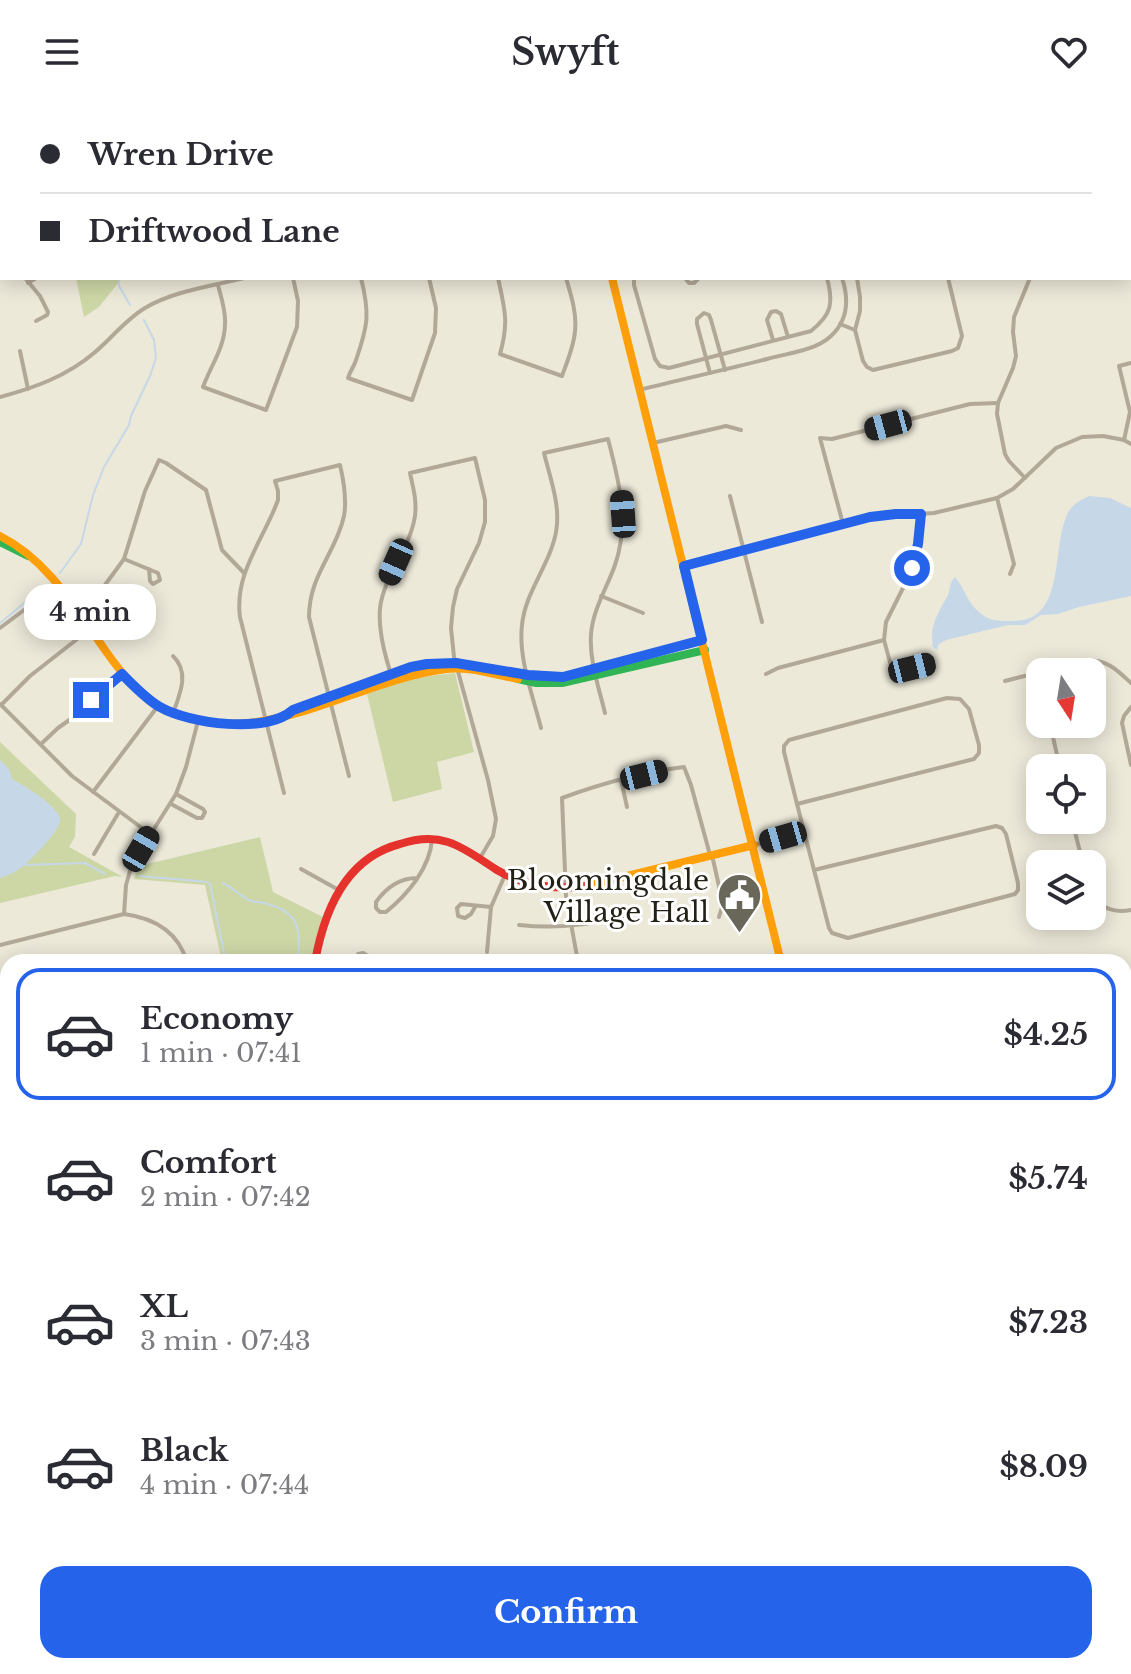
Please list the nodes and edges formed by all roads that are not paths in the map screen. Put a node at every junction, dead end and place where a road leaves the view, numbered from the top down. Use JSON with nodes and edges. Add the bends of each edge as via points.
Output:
{"nodes":[{"id":1,"x":237,"y":280,"type":"edge"},
{"id":2,"x":293,"y":280,"type":"edge"},
{"id":3,"x":361,"y":280,"type":"edge"},
{"id":4,"x":429,"y":280,"type":"edge"},
{"id":5,"x":498,"y":280,"type":"edge"},
{"id":6,"x":567,"y":280,"type":"edge"},
{"id":7,"x":612,"y":280,"type":"edge"},
{"id":8,"x":634,"y":280,"type":"edge"},
{"id":9,"x":827,"y":280,"type":"edge"},
{"id":10,"x":842,"y":280,"type":"edge"},
{"id":11,"x":857,"y":280,"type":"edge"},
{"id":12,"x":948,"y":280,"type":"edge"},
{"id":13,"x":1029,"y":280,"type":"edge"},
{"id":14,"x":27,"y":281,"type":"edge"},
{"id":15,"x":218,"y":285,"type":"junction"},
{"id":16,"x":36,"y":321,"type":"dead end"},
{"id":17,"x":840,"y":324,"type":"junction"},
{"id":18,"x":855,"y":330,"type":"junction"},
{"id":19,"x":788,"y":337,"type":"junction"},
{"id":20,"x":773,"y":340,"type":"junction"},
{"id":21,"x":20,"y":351,"type":"dead end"},
{"id":22,"x":721,"y":355,"type":"junction"},
{"id":23,"x":706,"y":358,"type":"junction"},
{"id":24,"x":1131,"y":363,"type":"edge"},
{"id":25,"x":725,"y":370,"type":"junction"},
{"id":26,"x":710,"y":373,"type":"junction"},
{"id":27,"x":28,"y":389,"type":"junction"},
{"id":28,"x":639,"y":390,"type":"junction"},
{"id":29,"x":0,"y":397,"type":"edge"},
{"id":30,"x":998,"y":403,"type":"junction"},
{"id":31,"x":741,"y":430,"type":"dead end"},
{"id":32,"x":1124,"y":440,"type":"junction"},
{"id":33,"x":653,"y":443,"type":"junction"},
{"id":34,"x":1131,"y":444,"type":"edge"},
{"id":35,"x":1025,"y":478,"type":"junction"},
{"id":36,"x":730,"y":496,"type":"dead end"},
{"id":37,"x":997,"y":498,"type":"junction"},
{"id":38,"x":921,"y":514,"type":"junction"},
{"id":39,"x":843,"y":524,"type":"junction"},
{"id":40,"x":0,"y":536,"type":"edge"},
{"id":41,"x":0,"y":542,"type":"edge"},
{"id":42,"x":744,"y":551,"type":"junction"},
{"id":43,"x":124,"y":559,"type":"junction"},
{"id":44,"x":36,"y":560,"type":"junction"},
{"id":45,"x":684,"y":566,"type":"junction"},
{"id":46,"x":149,"y":569,"type":"dead end"},
{"id":47,"x":244,"y":573,"type":"junction"},
{"id":48,"x":1010,"y":574,"type":"dead end"},
{"id":49,"x":59,"y":584,"type":"junction"},
{"id":50,"x":601,"y":596,"type":"junction"},
{"id":51,"x":77,"y":610,"type":"junction"},
{"id":52,"x":643,"y":613,"type":"dead end"},
{"id":53,"x":762,"y":622,"type":"dead end"},
{"id":54,"x":0,"y":628,"type":"edge"},
{"id":55,"x":90,"y":629,"type":"junction"},
{"id":56,"x":702,"y":640,"type":"junction"},
{"id":57,"x":884,"y":640,"type":"junction"},
{"id":58,"x":705,"y":650,"type":"junction"},
{"id":59,"x":173,"y":656,"type":"dead end"},
{"id":60,"x":931,"y":663,"type":"dead end"},
{"id":61,"x":1106,"y":663,"type":"edge"},
{"id":62,"x":457,"y":666,"type":"junction"},
{"id":63,"x":595,"y":672,"type":"junction"},
{"id":64,"x":122,"y":674,"type":"junction"},
{"id":65,"x":766,"y":674,"type":"dead end"},
{"id":66,"x":1026,"y":675,"type":"edge"},
{"id":67,"x":392,"y":678,"type":"junction"},
{"id":68,"x":529,"y":678,"type":"junction"},
{"id":69,"x":1005,"y":681,"type":"dead end"},
{"id":70,"x":1131,"y":683,"type":"edge"},
{"id":71,"x":329,"y":700,"type":"junction"},
{"id":72,"x":0,"y":704,"type":"edge"},
{"id":73,"x":158,"y":706,"type":"junction"},
{"id":74,"x":1131,"y":707,"type":"edge"},
{"id":75,"x":173,"y":713,"type":"junction"},
{"id":76,"x":605,"y":713,"type":"dead end"},
{"id":77,"x":198,"y":721,"type":"junction"},
{"id":78,"x":267,"y":721,"type":"junction"},
{"id":79,"x":541,"y":728,"type":"dead end"},
{"id":80,"x":41,"y":744,"type":"junction"},
{"id":81,"x":1131,"y":765,"type":"edge"},
{"id":82,"x":349,"y":776,"type":"dead end"},
{"id":83,"x":621,"y":780,"type":"junction"},
{"id":84,"x":93,"y":792,"type":"junction"},
{"id":85,"x":284,"y":793,"type":"dead end"},
{"id":86,"x":176,"y":794,"type":"junction"},
{"id":87,"x":171,"y":804,"type":"junction"},
{"id":88,"x":797,"y":804,"type":"junction"},
{"id":89,"x":627,"y":807,"type":"dead end"},
{"id":90,"x":119,"y":812,"type":"junction"},
{"id":91,"x":804,"y":831,"type":"junction"},
{"id":92,"x":150,"y":834,"type":"junction"},
{"id":93,"x":432,"y":839,"type":"junction"},
{"id":94,"x":754,"y":845,"type":"junction"},
{"id":95,"x":94,"y":854,"type":"dead end"},
{"id":96,"x":711,"y":855,"type":"junction"},
{"id":97,"x":480,"y":858,"type":"junction"},
{"id":98,"x":301,"y":869,"type":"dead end"},
{"id":99,"x":814,"y":870,"type":"junction"},
{"id":100,"x":505,"y":875,"type":"junction"},
{"id":101,"x":417,"y":878,"type":"junction"},
{"id":102,"x":337,"y":889,"type":"junction"},
{"id":103,"x":565,"y":889,"type":"junction"},
{"id":104,"x":475,"y":907,"type":"junction"},
{"id":105,"x":491,"y":907,"type":"junction"},
{"id":106,"x":1106,"y":908,"type":"edge"},
{"id":107,"x":1131,"y":910,"type":"edge"},
{"id":108,"x":638,"y":913,"type":"dead end"},
{"id":109,"x":124,"y":914,"type":"junction"},
{"id":110,"x":719,"y":917,"type":"dead end"},
{"id":111,"x":519,"y":925,"type":"dead end"},
{"id":112,"x":571,"y":927,"type":"junction"},
{"id":113,"x":0,"y":945,"type":"edge"},
{"id":114,"x":487,"y":952,"type":"dead end"},
{"id":115,"x":183,"y":954,"type":"edge"},
{"id":116,"x":317,"y":954,"type":"edge"},
{"id":117,"x":576,"y":954,"type":"edge"},
{"id":118,"x":779,"y":954,"type":"edge"}],
"edges":[{"from":1,"to":15,"type":"street"},
{"from":2,"to":15,"type":"street","via":[[298,321],[266,410],[203,387],[225,332]]},
{"from":3,"to":4,"type":"street","via":[[368,317],[348,378],[412,400],[435,333]]},
{"from":5,"to":6,"type":"street","via":[[506,316],[500,354],[562,376],[575,327]]},
{"from":7,"to":28,"type":"street"},
{"from":8,"to":23,"type":"street","via":[[660,366]]},
{"from":9,"to":19,"type":"street","via":[[830,304],[825,319],[811,331]]},
{"from":10,"to":17,"type":"street","via":[[847,303]]},
{"from":11,"to":18,"type":"street","via":[[860,311]]},
{"from":12,"to":18,"type":"street","via":[[962,336],[958,348],[873,370],[863,361]]},
{"from":13,"to":30,"type":"street","via":[[1014,317],[1015,362]]},
{"from":14,"to":16,"type":"street","via":[[48,312]]},
{"from":15,"to":27,"type":"street","via":[[147,307],[83,362]]},
{"from":17,"to":18,"type":"street"},
{"from":17,"to":25,"type":"street","via":[[816,346]]},
{"from":19,"to":20,"type":"street"},
{"from":19,"to":20,"type":"street","via":[[781,314],[771,312],[767,320]]},
{"from":20,"to":22,"type":"street"},
{"from":21,"to":27,"type":"street"},
{"from":22,"to":23,"type":"street"},
{"from":22,"to":23,"type":"street","via":[[704,313],[697,324]]},
{"from":22,"to":25,"type":"street"},
{"from":23,"to":26,"type":"street"},
{"from":24,"to":32,"type":"street","via":[[1119,366],[1130,412]]},
{"from":25,"to":26,"type":"street"},
{"from":26,"to":28,"type":"street"},
{"from":27,"to":29,"type":"street"},
{"from":28,"to":33,"type":"street"},
{"from":30,"to":35,"type":"street","via":[[1005,454]]},
{"from":30,"to":39,"type":"street","via":[[970,404],[820,438]]},
{"from":31,"to":33,"type":"street","via":[[726,426]]},
{"from":32,"to":34,"type":"street"},
{"from":32,"to":35,"type":"street","via":[[1092,436],[1069,441]]},
{"from":33,"to":45,"type":"street"},
{"from":35,"to":37,"type":"street"},
{"from":36,"to":42,"type":"street"},
{"from":37,"to":38,"type":"street"},
{"from":37,"to":48,"type":"street","via":[[1014,564]]},
{"from":38,"to":39,"type":"street"},
{"from":38,"to":57,"type":"street","via":[[915,558],[886,622]]},
{"from":39,"to":42,"type":"street"},
{"from":40,"to":44,"type":"street"},
{"from":41,"to":44,"type":"street"},
{"from":42,"to":45,"type":"street"},
{"from":42,"to":53,"type":"street"},
{"from":43,"to":46,"type":"street"},
{"from":43,"to":47,"type":"street","via":[[159,460],[206,490],[222,550]]},
{"from":43,"to":51,"type":"street","via":[[102,589]]},
{"from":44,"to":49,"type":"street"},
{"from":45,"to":56,"type":"street"},
{"from":47,"to":71,"type":"street","via":[[278,500],[275,481],[340,465],[344,515],[309,606]]},
{"from":47,"to":78,"type":"street","via":[[240,617]]},
{"from":49,"to":51,"type":"street"},
{"from":49,"to":54,"type":"street"},
{"from":50,"to":52,"type":"street"},
{"from":50,"to":63,"type":"street","via":[[591,634]]},
{"from":50,"to":68,"type":"street","via":[[616,562],[623,521],[608,439],[544,453],[557,524],[523,614],[521,644]]},
{"from":51,"to":55,"type":"street"},
{"from":55,"to":64,"type":"street"},
{"from":55,"to":72,"type":"street"},
{"from":56,"to":58,"type":"street"},
{"from":56,"to":63,"type":"street"},
{"from":57,"to":60,"type":"street","via":[[893,673]]},
{"from":57,"to":65,"type":"street"},
{"from":58,"to":63,"type":"street"},
{"from":58,"to":94,"type":"street"},
{"from":59,"to":75,"type":"street","via":[[183,679]]},
{"from":61,"to":70,"type":"street"},
{"from":62,"to":67,"type":"street","via":[[427,664]]},
{"from":62,"to":67,"type":"street","via":[[451,641],[453,607],[486,518],[475,458],[410,473],[415,517],[380,609]]},
{"from":62,"to":68,"type":"street"},
{"from":62,"to":97,"type":"street","via":[[496,819]]},
{"from":63,"to":68,"type":"street"},
{"from":63,"to":76,"type":"street"},
{"from":64,"to":73,"type":"street"},
{"from":64,"to":80,"type":"street"},
{"from":66,"to":69,"type":"street"},
{"from":67,"to":71,"type":"street"},
{"from":68,"to":79,"type":"street"},
{"from":71,"to":78,"type":"street"},
{"from":71,"to":82,"type":"street"},
{"from":72,"to":80,"type":"street"},
{"from":73,"to":75,"type":"street"},
{"from":73,"to":84,"type":"street"},
{"from":74,"to":81,"type":"street","via":[[1122,723]]},
{"from":75,"to":77,"type":"street"},
{"from":77,"to":78,"type":"street"},
{"from":77,"to":86,"type":"street"},
{"from":78,"to":85,"type":"street"},
{"from":80,"to":84,"type":"street"},
{"from":83,"to":89,"type":"street"},
{"from":83,"to":96,"type":"street","via":[[684,765]]},
{"from":83,"to":103,"type":"street","via":[[560,797]]},
{"from":84,"to":90,"type":"street"},
{"from":86,"to":87,"type":"street"},
{"from":86,"to":87,"type":"street","via":[[203,809],[204,816],[197,818]]},
{"from":87,"to":92,"type":"street"},
{"from":88,"to":88,"type":"street","via":[[784,752],[789,740],[947,698],[960,699],[969,709],[979,747],[974,759]]},
{"from":88,"to":91,"type":"street"},
{"from":90,"to":92,"type":"street"},
{"from":90,"to":95,"type":"street"},
{"from":91,"to":94,"type":"street"},
{"from":91,"to":99,"type":"street"},
{"from":92,"to":109,"type":"street","via":[[129,873]]},
{"from":93,"to":97,"type":"street"},
{"from":93,"to":101,"type":"street"},
{"from":93,"to":102,"type":"street","via":[[376,853]]},
{"from":94,"to":96,"type":"street"},
{"from":94,"to":118,"type":"street"},
{"from":96,"to":103,"type":"street"},
{"from":96,"to":110,"type":"street","via":[[723,904]]},
{"from":97,"to":100,"type":"street"},
{"from":98,"to":102,"type":"street"},
{"from":99,"to":99,"type":"street","via":[[829,928],[848,938],[1008,897],[1018,890],[1006,834],[996,826]]},
{"from":100,"to":103,"type":"street"},
{"from":100,"to":105,"type":"street"},
{"from":101,"to":101,"type":"street","via":[[383,893],[377,910],[389,910]]},
{"from":102,"to":116,"type":"street"},
{"from":103,"to":112,"type":"street"},
{"from":104,"to":104,"type":"street","via":[[461,904],[458,916],[468,917]]},
{"from":104,"to":105,"type":"street"},
{"from":105,"to":114,"type":"street"},
{"from":106,"to":107,"type":"street"},
{"from":108,"to":112,"type":"street"},
{"from":109,"to":113,"type":"street"},
{"from":109,"to":115,"type":"street","via":[[161,925]]},
{"from":111,"to":112,"type":"street"},
{"from":112,"to":117,"type":"street"}]}
